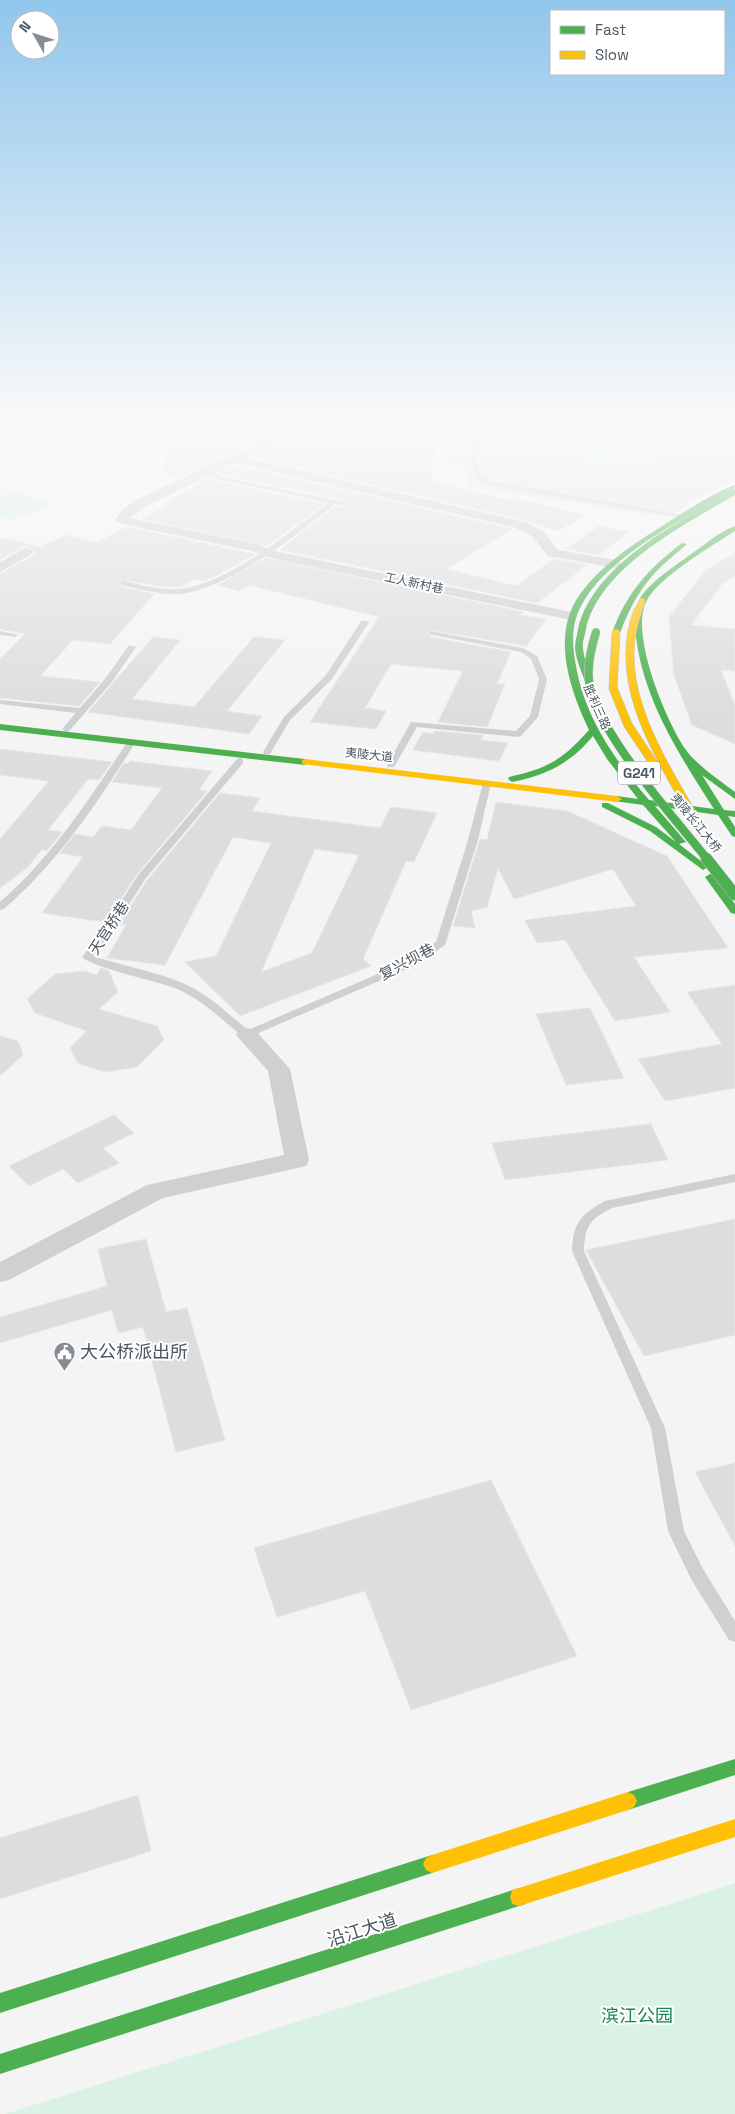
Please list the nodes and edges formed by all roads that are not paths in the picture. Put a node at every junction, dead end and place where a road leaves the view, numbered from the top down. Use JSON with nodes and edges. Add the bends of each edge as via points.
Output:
{"nodes":[{"id":1,"x":124,"y":518,"type":"edge"},
{"id":2,"x":312,"y":518,"type":"edge"},
{"id":3,"x":486,"y":518,"type":"edge"},
{"id":4,"x":681,"y":518,"type":"edge"},
{"id":5,"x":692,"y":518,"type":"edge"},
{"id":6,"x":709,"y":518,"type":"edge"},
{"id":7,"x":735,"y":528,"type":"edge"},
{"id":8,"x":692,"y":539,"type":"dead end"},
{"id":9,"x":27,"y":551,"type":"dead end"},
{"id":10,"x":265,"y":551,"type":"junction"},
{"id":11,"x":616,"y":564,"type":"junction"},
{"id":12,"x":0,"y":568,"type":"edge"},
{"id":13,"x":626,"y":580,"type":"dead end"},
{"id":14,"x":124,"y":583,"type":"dead end"},
{"id":15,"x":642,"y":601,"type":"junction"},
{"id":16,"x":571,"y":616,"type":"junction"},
{"id":17,"x":365,"y":622,"type":"dead end"},
{"id":18,"x":597,"y":628,"type":"dead end"},
{"id":19,"x":0,"y":633,"type":"edge"},
{"id":20,"x":433,"y":633,"type":"dead end"},
{"id":21,"x":15,"y":635,"type":"dead end"},
{"id":22,"x":132,"y":647,"type":"dead end"},
{"id":23,"x":589,"y":681,"type":"junction"},
{"id":24,"x":0,"y":702,"type":"edge"},
{"id":25,"x":81,"y":711,"type":"junction"},
{"id":26,"x":0,"y":721,"type":"edge"},
{"id":27,"x":0,"y":727,"type":"edge"},
{"id":28,"x":66,"y":729,"type":"junction"},
{"id":29,"x":592,"y":732,"type":"junction"},
{"id":30,"x":131,"y":743,"type":"junction"},
{"id":31,"x":681,"y":748,"type":"junction"},
{"id":32,"x":267,"y":752,"type":"junction"},
{"id":33,"x":240,"y":761,"type":"dead end"},
{"id":34,"x":391,"y":765,"type":"junction"},
{"id":35,"x":510,"y":779,"type":"junction"},
{"id":36,"x":487,"y":782,"type":"junction"},
{"id":37,"x":530,"y":788,"type":"junction"},
{"id":38,"x":735,"y":796,"type":"edge"},
{"id":39,"x":644,"y":798,"type":"junction"},
{"id":40,"x":735,"y":806,"type":"edge"},
{"id":41,"x":718,"y":808,"type":"junction"},
{"id":42,"x":735,"y":814,"type":"edge"},
{"id":43,"x":735,"y":834,"type":"edge"},
{"id":44,"x":703,"y":867,"type":"junction"},
{"id":45,"x":735,"y":895,"type":"edge"},
{"id":46,"x":0,"y":907,"type":"edge"},
{"id":47,"x":735,"y":911,"type":"edge"},
{"id":48,"x":247,"y":1035,"type":"junction"},
{"id":49,"x":735,"y":1178,"type":"edge"},
{"id":50,"x":0,"y":1273,"type":"edge"},
{"id":51,"x":735,"y":1635,"type":"edge"},
{"id":52,"x":735,"y":1767,"type":"edge"},
{"id":53,"x":735,"y":1828,"type":"edge"},
{"id":54,"x":0,"y":2003,"type":"edge"},
{"id":55,"x":0,"y":2064,"type":"edge"}],
"edges":[{"from":1,"to":10,"type":"street","name":"工人新村巷","via":[[122,520]]},
{"from":2,"to":10,"type":"lane"},
{"from":3,"to":11,"type":"street","via":[[520,525],[537,534],[553,553]]},
{"from":4,"to":11,"type":"main road","name":"胜利三路","via":[[630,550]]},
{"from":5,"to":23,"type":"main road","bridge":true,"via":[[639,554],[592,601],[583,616],[579,645]]},
{"from":6,"to":13,"type":"main road","via":[[659,550]]},
{"from":7,"to":15,"type":"main road","via":[[670,573]]},
{"from":8,"to":15,"type":"main road","name":"夷陵长江大桥","number":"G241","bridge":true,"via":[[652,569],[635,588],[623,609],[616,633],[613,688],[628,725],[646,754],[698,822],[640,711],[630,667],[631,634]]},
{"from":9,"to":12,"type":"street"},
{"from":10,"to":14,"type":"lane","via":[[226,576],[184,591],[159,591]]},
{"from":10,"to":16,"type":"street","name":"工人新村巷"},
{"from":11,"to":16,"type":"main road","name":"胜利三路","via":[[584,594]]},
{"from":15,"to":31,"type":"main road","via":[[640,650]]},
{"from":16,"to":29,"type":"main road","name":"胜利三路","via":[[569,664],[573,688]]},
{"from":17,"to":32,"type":"lane","via":[[330,677],[287,719]]},
{"from":18,"to":23,"type":"main road","name":"夷陵长江大桥","number":"G241","bridge":true,"via":[[589,655]]},
{"from":19,"to":21,"type":"lane"},
{"from":20,"to":34,"type":"lane","via":[[523,650],[534,658],[543,679],[534,717],[518,734],[414,724]]},
{"from":22,"to":25,"type":"lane"},
{"from":23,"to":45,"type":"main road","name":"夷陵长江大桥","number":"G241","bridge":true,"via":[[595,703],[618,744]]},
{"from":24,"to":25,"type":"lane"},
{"from":25,"to":28,"type":"lane"},
{"from":26,"to":28,"type":"main road","name":"夷陵大道"},
{"from":27,"to":30,"type":"main road","name":"夷陵大道"},
{"from":28,"to":32,"type":"main road","name":"夷陵大道"},
{"from":29,"to":35,"type":"main road","via":[[557,766],[532,777]]},
{"from":29,"to":39,"type":"main road","name":"胜利三路","via":[[624,777]]},
{"from":30,"to":36,"type":"main road","name":"夷陵大道"},
{"from":30,"to":46,"type":"lane","via":[[53,857]]},
{"from":31,"to":38,"type":"main road","via":[[708,777]]},
{"from":31,"to":41,"type":"main road"},
{"from":32,"to":34,"type":"main road","name":"夷陵大道"},
{"from":33,"to":48,"type":"lane","name":"天官桥巷","via":[[142,876],[87,957],[184,987]]},
{"from":34,"to":35,"type":"main road","name":"夷陵大道"},
{"from":35,"to":39,"type":"main road","name":"夷陵大道"},
{"from":36,"to":37,"type":"main road","name":"夷陵大道"},
{"from":36,"to":48,"type":"lane","name":"复兴坝巷","via":[[441,943],[412,963]]},
{"from":37,"to":39,"type":"main road","name":"夷陵大道"},
{"from":37,"to":44,"type":"main road","via":[[595,802],[631,816]]},
{"from":39,"to":41,"type":"main road","name":"夷陵大道"},
{"from":39,"to":44,"type":"main road","name":"胜利三路"},
{"from":40,"to":41,"type":"main road","name":"夷陵大道"},
{"from":41,"to":42,"type":"main road","name":"夷陵大道"},
{"from":41,"to":43,"type":"main road"},
{"from":44,"to":47,"type":"main road","name":"胜利三路"},
{"from":48,"to":50,"type":"street","via":[[279,1069],[296,1160],[156,1191]]},
{"from":49,"to":51,"type":"lane","via":[[609,1204],[591,1213],[581,1225],[578,1251],[658,1428],[676,1530],[697,1574]]},
{"from":52,"to":54,"type":"main road"},
{"from":53,"to":55,"type":"main road","name":"沿江大道"}]}
